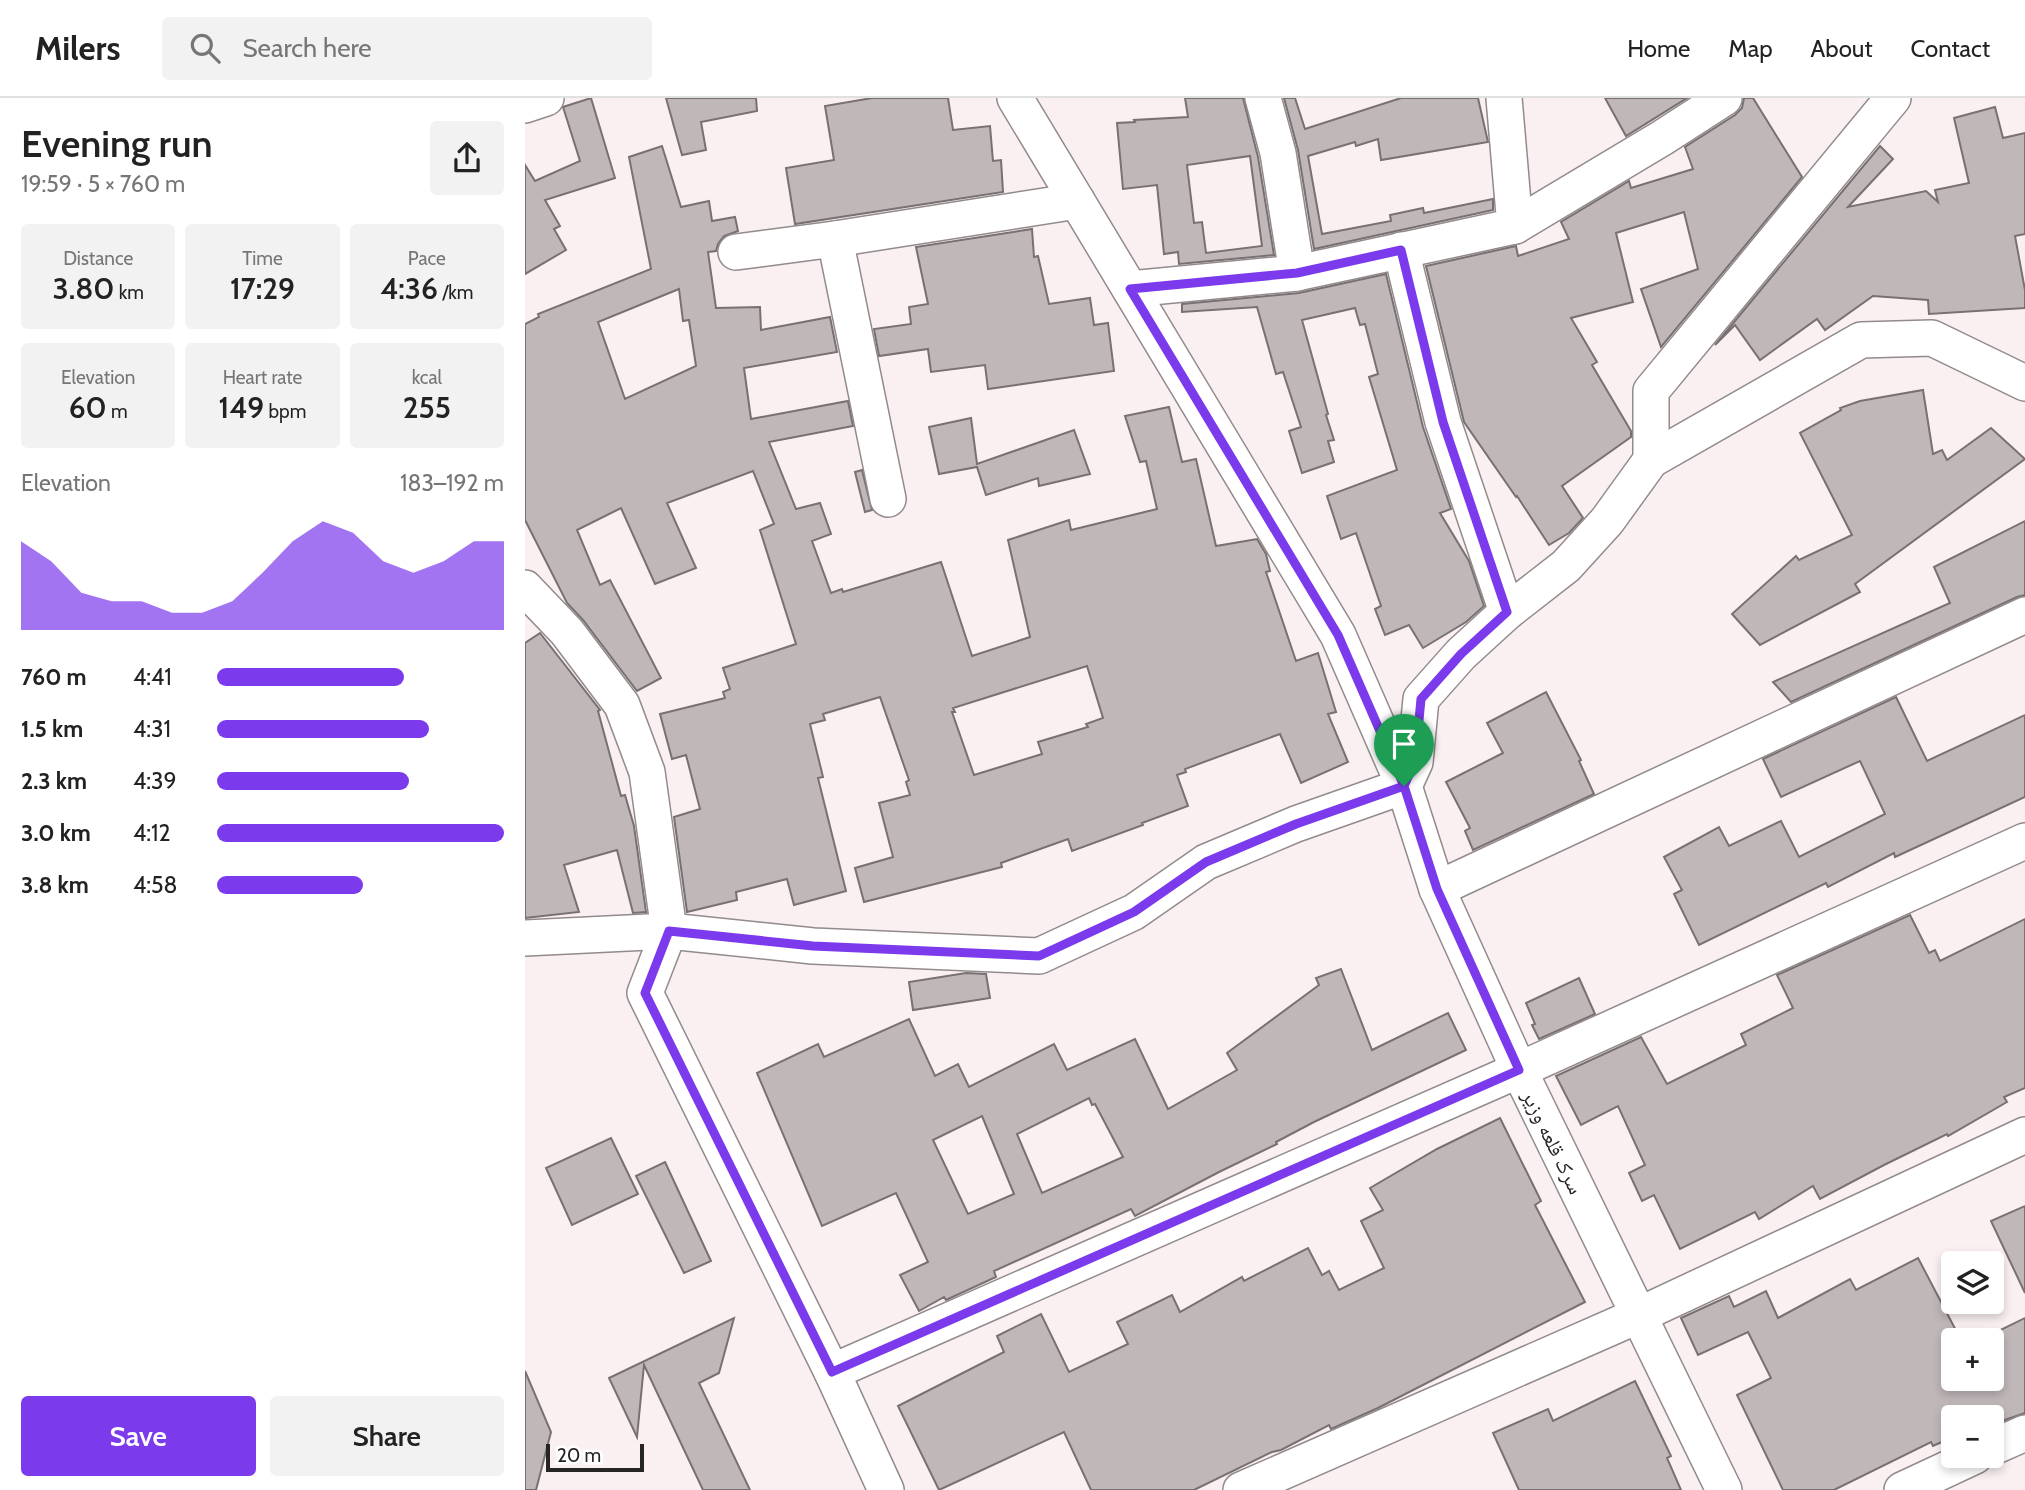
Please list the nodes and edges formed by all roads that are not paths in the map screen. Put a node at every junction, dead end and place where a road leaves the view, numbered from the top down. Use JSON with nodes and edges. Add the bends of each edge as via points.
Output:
{"nodes":[{"id":1,"x":546,"y":98,"type":"edge"},
{"id":2,"x":1015,"y":98,"type":"edge"},
{"id":3,"x":1263,"y":98,"type":"edge"},
{"id":4,"x":1504,"y":98,"type":"edge"},
{"id":5,"x":1724,"y":98,"type":"edge"},
{"id":6,"x":1893,"y":98,"type":"edge"},
{"id":7,"x":525,"y":105,"type":"edge"},
{"id":8,"x":1077,"y":201,"type":"junction"},
{"id":9,"x":1515,"y":226,"type":"junction"},
{"id":10,"x":835,"y":239,"type":"junction"},
{"id":11,"x":1401,"y":250,"type":"junction"},
{"id":12,"x":736,"y":252,"type":"dead end"},
{"id":13,"x":1297,"y":273,"type":"junction"},
{"id":14,"x":1130,"y":289,"type":"junction"},
{"id":15,"x":2025,"y":383,"type":"edge"},
{"id":16,"x":1651,"y":460,"type":"junction"},
{"id":17,"x":888,"y":499,"type":"dead end"},
{"id":18,"x":525,"y":588,"type":"edge"},
{"id":19,"x":1507,"y":612,"type":"junction"},
{"id":20,"x":2025,"y":615,"type":"edge"},
{"id":21,"x":1404,"y":786,"type":"junction"},
{"id":22,"x":2025,"y":841,"type":"edge"},
{"id":23,"x":1437,"y":889,"type":"junction"},
{"id":24,"x":669,"y":931,"type":"junction"},
{"id":25,"x":525,"y":938,"type":"edge"},
{"id":26,"x":1519,"y":1070,"type":"junction"},
{"id":27,"x":2025,"y":1135,"type":"edge"},
{"id":28,"x":1637,"y":1316,"type":"junction"},
{"id":29,"x":832,"y":1372,"type":"junction"},
{"id":30,"x":2025,"y":1433,"type":"edge"},
{"id":31,"x":2004,"y":1442,"type":"edge"},
{"id":32,"x":1949,"y":1468,"type":"edge"},
{"id":33,"x":886,"y":1490,"type":"edge"},
{"id":34,"x":1241,"y":1490,"type":"edge"},
{"id":35,"x":1724,"y":1490,"type":"edge"},
{"id":36,"x":1902,"y":1490,"type":"edge"}],
"edges":[{"from":1,"to":7,"type":"street"},
{"from":2,"to":8,"type":"street","name":"سرک قلعه وزیر"},
{"from":3,"to":13,"type":"street"},
{"from":4,"to":9,"type":"street"},
{"from":5,"to":9,"type":"street"},
{"from":6,"to":16,"type":"street","via":[[1651,391]]},
{"from":8,"to":10,"type":"street"},
{"from":8,"to":14,"type":"street","name":"سرک قلعه وزیر"},
{"from":9,"to":11,"type":"street"},
{"from":10,"to":12,"type":"street"},
{"from":10,"to":17,"type":"street"},
{"from":11,"to":13,"type":"street"},
{"from":11,"to":19,"type":"street","via":[[1443,422]]},
{"from":13,"to":14,"type":"street"},
{"from":14,"to":21,"type":"street","name":"سرک قلعه وزیر","via":[[1338,635]]},
{"from":15,"to":16,"type":"street","via":[[1932,338],[1861,340]]},
{"from":16,"to":19,"type":"street","via":[[1607,521],[1566,566]]},
{"from":18,"to":24,"type":"street","via":[[567,632],[622,705],[647,772]]},
{"from":19,"to":21,"type":"street","via":[[1421,699],[1415,762]]},
{"from":20,"to":23,"type":"street"},
{"from":21,"to":23,"type":"street","name":"سرک قلعه وزیر"},
{"from":21,"to":24,"type":"street","via":[[1206,862],[1134,912],[1039,956],[813,946]]},
{"from":22,"to":26,"type":"street"},
{"from":23,"to":26,"type":"street","name":"سرک قلعه وزیر"},
{"from":24,"to":25,"type":"street"},
{"from":24,"to":29,"type":"street","via":[[645,993]]},
{"from":26,"to":28,"type":"street","name":"سرک قلعه وزیر"},
{"from":26,"to":29,"type":"street"},
{"from":27,"to":28,"type":"street"},
{"from":28,"to":34,"type":"street"},
{"from":28,"to":35,"type":"street","name":"سرک قلعه وزیر"},
{"from":29,"to":33,"type":"street"},
{"from":30,"to":31,"type":"street"},
{"from":32,"to":36,"type":"street"}]}
